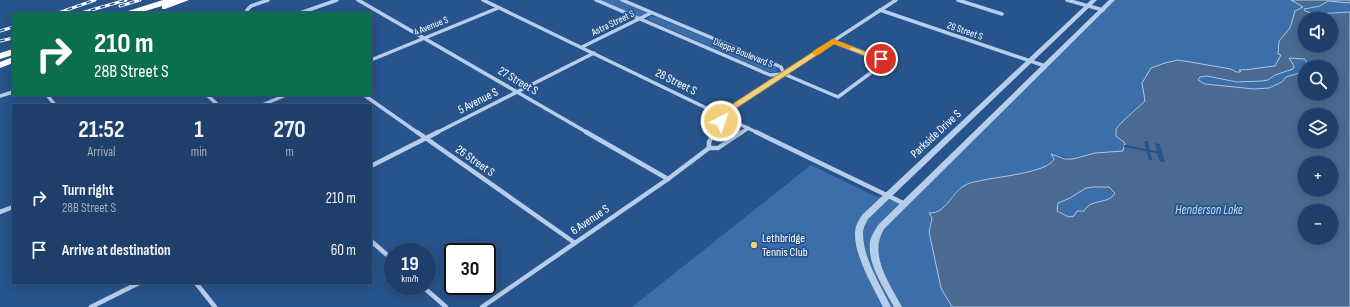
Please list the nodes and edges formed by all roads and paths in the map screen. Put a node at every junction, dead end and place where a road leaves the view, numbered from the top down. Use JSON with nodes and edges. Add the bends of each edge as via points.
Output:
{"nodes":[{"id":1,"x":171,"y":0,"type":"edge"},
{"id":2,"x":185,"y":0,"type":"edge"},
{"id":3,"x":268,"y":0,"type":"edge"},
{"id":4,"x":337,"y":0,"type":"edge"},
{"id":5,"x":358,"y":0,"type":"edge"},
{"id":6,"x":483,"y":0,"type":"edge"},
{"id":7,"x":596,"y":0,"type":"edge"},
{"id":8,"x":622,"y":0,"type":"edge"},
{"id":9,"x":896,"y":0,"type":"edge"},
{"id":10,"x":958,"y":0,"type":"edge"},
{"id":11,"x":1067,"y":0,"type":"edge"},
{"id":12,"x":1094,"y":0,"type":"edge"},
{"id":13,"x":1112,"y":0,"type":"edge"},
{"id":14,"x":1088,"y":6,"type":"junction"},
{"id":15,"x":155,"y":8,"type":"junction"},
{"id":16,"x":498,"y":8,"type":"junction"},
{"id":17,"x":880,"y":10,"type":"junction"},
{"id":18,"x":1102,"y":10,"type":"junction"},
{"id":19,"x":136,"y":12,"type":"edge"},
{"id":20,"x":148,"y":12,"type":"edge"},
{"id":21,"x":247,"y":12,"type":"edge"},
{"id":22,"x":303,"y":12,"type":"edge"},
{"id":23,"x":651,"y":13,"type":"junction"},
{"id":24,"x":1002,"y":14,"type":"dead end"},
{"id":25,"x":639,"y":19,"type":"junction"},
{"id":26,"x":426,"y":38,"type":"junction"},
{"id":27,"x":833,"y":41,"type":"junction"},
{"id":28,"x":582,"y":47,"type":"junction"},
{"id":29,"x":12,"y":49,"type":"edge"},
{"id":30,"x":12,"y":52,"type":"edge"},
{"id":31,"x":0,"y":53,"type":"edge"},
{"id":32,"x":594,"y":53,"type":"junction"},
{"id":33,"x":0,"y":56,"type":"edge"},
{"id":34,"x":12,"y":57,"type":"edge"},
{"id":35,"x":12,"y":60,"type":"edge"},
{"id":36,"x":372,"y":60,"type":"edge"},
{"id":37,"x":0,"y":61,"type":"edge"},
{"id":38,"x":1030,"y":61,"type":"junction"},
{"id":39,"x":0,"y":65,"type":"edge"},
{"id":40,"x":1045,"y":66,"type":"junction"},
{"id":41,"x":784,"y":74,"type":"junction"},
{"id":42,"x":12,"y":92,"type":"edge"},
{"id":43,"x":517,"y":92,"type":"junction"},
{"id":44,"x":0,"y":96,"type":"edge"},
{"id":45,"x":48,"y":96,"type":"edge"},
{"id":46,"x":208,"y":96,"type":"edge"},
{"id":47,"x":284,"y":96,"type":"edge"},
{"id":48,"x":365,"y":96,"type":"edge"},
{"id":49,"x":54,"y":104,"type":"edge"},
{"id":50,"x":217,"y":104,"type":"edge"},
{"id":51,"x":264,"y":104,"type":"edge"},
{"id":52,"x":723,"y":116,"type":"junction"},
{"id":53,"x":748,"y":128,"type":"junction"},
{"id":54,"x":426,"y":138,"type":"junction"},
{"id":55,"x":709,"y":148,"type":"junction"},
{"id":56,"x":372,"y":165,"type":"edge"},
{"id":57,"x":668,"y":179,"type":"junction"},
{"id":58,"x":887,"y":196,"type":"junction"},
{"id":59,"x":903,"y":203,"type":"junction"},
{"id":60,"x":12,"y":207,"type":"edge"},
{"id":61,"x":0,"y":212,"type":"edge"},
{"id":62,"x":372,"y":242,"type":"edge"},
{"id":63,"x":576,"y":243,"type":"junction"},
{"id":64,"x":384,"y":252,"type":"edge"},
{"id":65,"x":137,"y":284,"type":"edge"},
{"id":66,"x":197,"y":284,"type":"edge"},
{"id":67,"x":432,"y":295,"type":"edge"},
{"id":68,"x":91,"y":307,"type":"edge"},
{"id":69,"x":215,"y":307,"type":"edge"},
{"id":70,"x":446,"y":307,"type":"edge"},
{"id":71,"x":482,"y":307,"type":"edge"},
{"id":72,"x":888,"y":307,"type":"edge"},
{"id":73,"x":898,"y":307,"type":"edge"}],
"edges":[{"from":1,"to":15,"type":"highway"},
{"from":2,"to":15,"type":"highway"},
{"from":3,"to":21,"type":"street","via":[[251,6]]},
{"from":4,"to":22,"type":"street"},
{"from":5,"to":26,"type":"street","name":"27 Street S"},
{"from":6,"to":16,"type":"street","name":"28 Street S"},
{"from":7,"to":25,"type":"street","name":"Dieppe Boulevard S"},
{"from":8,"to":23,"type":"street","name":"Dieppe Boulevard S"},
{"from":9,"to":17,"type":"street"},
{"from":10,"to":24,"type":"street"},
{"from":11,"to":14,"type":"street"},
{"from":12,"to":14,"type":"street","name":"Parkside Drive S"},
{"from":13,"to":18,"type":"street"},
{"from":14,"to":18,"type":"street"},
{"from":14,"to":38,"type":"street","name":"Parkside Drive S"},
{"from":15,"to":19,"type":"highway"},
{"from":15,"to":20,"type":"highway"},
{"from":16,"to":26,"type":"street","name":"4 Avenue S"},
{"from":16,"to":28,"type":"street","name":"28 Street S"},
{"from":17,"to":27,"type":"street"},
{"from":17,"to":38,"type":"street","name":"29 Street S"},
{"from":18,"to":40,"type":"street"},
{"from":23,"to":25,"type":"street","name":"Astra Street S"},
{"from":23,"to":41,"type":"street","name":"Dieppe Boulevard S","via":[[782,67]]},
{"from":25,"to":28,"type":"street","name":"Astra Street S"},
{"from":25,"to":41,"type":"street","name":"Dieppe Boulevard S","via":[[770,74]]},
{"from":26,"to":36,"type":"street","name":"4 Avenue S"},
{"from":26,"to":43,"type":"street","name":"27 Street S"},
{"from":27,"to":41,"type":"street"},
{"from":27,"to":41,"type":"street","via":[[881,59],[883,65],[838,97]]},
{"from":28,"to":32,"type":"street","name":"28 Street S"},
{"from":29,"to":31,"type":"highway"},
{"from":30,"to":33,"type":"highway"},
{"from":32,"to":43,"type":"street","name":"5 Avenue S"},
{"from":32,"to":52,"type":"street","name":"28 Street S"},
{"from":34,"to":37,"type":"highway"},
{"from":35,"to":39,"type":"highway"},
{"from":38,"to":40,"type":"street","name":"29 Street S"},
{"from":38,"to":58,"type":"street","name":"Parkside Drive S"},
{"from":40,"to":59,"type":"street"},
{"from":41,"to":52,"type":"street","via":[[726,111]]},
{"from":42,"to":44,"type":"street"},
{"from":43,"to":54,"type":"street","name":"5 Avenue S"},
{"from":43,"to":57,"type":"street","name":"27 Street S"},
{"from":45,"to":49,"type":"street"},
{"from":46,"to":50,"type":"street"},
{"from":47,"to":51,"type":"street"},
{"from":48,"to":54,"type":"street","name":"26 Street S"},
{"from":52,"to":53,"type":"street","name":"28 Street S"},
{"from":52,"to":55,"type":"street","via":[[709,142]]},
{"from":53,"to":55,"type":"street","name":"6 Avenue S","via":[[718,148]]},
{"from":53,"to":58,"type":"street","name":"28 Street S"},
{"from":54,"to":56,"type":"street","name":"5 Avenue S"},
{"from":54,"to":63,"type":"street","name":"26 Street S"},
{"from":55,"to":57,"type":"street","name":"6 Avenue S"},
{"from":57,"to":63,"type":"street","name":"6 Avenue S"},
{"from":58,"to":59,"type":"street","name":"28 Street S"},
{"from":58,"to":72,"type":"street","name":"Parkside Drive S","via":[[865,217],[859,233],[866,260]]},
{"from":59,"to":73,"type":"street","via":[[880,227],[873,250]]},
{"from":60,"to":61,"type":"street"},
{"from":62,"to":64,"type":"street"},
{"from":63,"to":71,"type":"street","name":"6 Avenue S"},
{"from":65,"to":68,"type":"street"},
{"from":66,"to":69,"type":"street"},
{"from":67,"to":70,"type":"street"}]}
